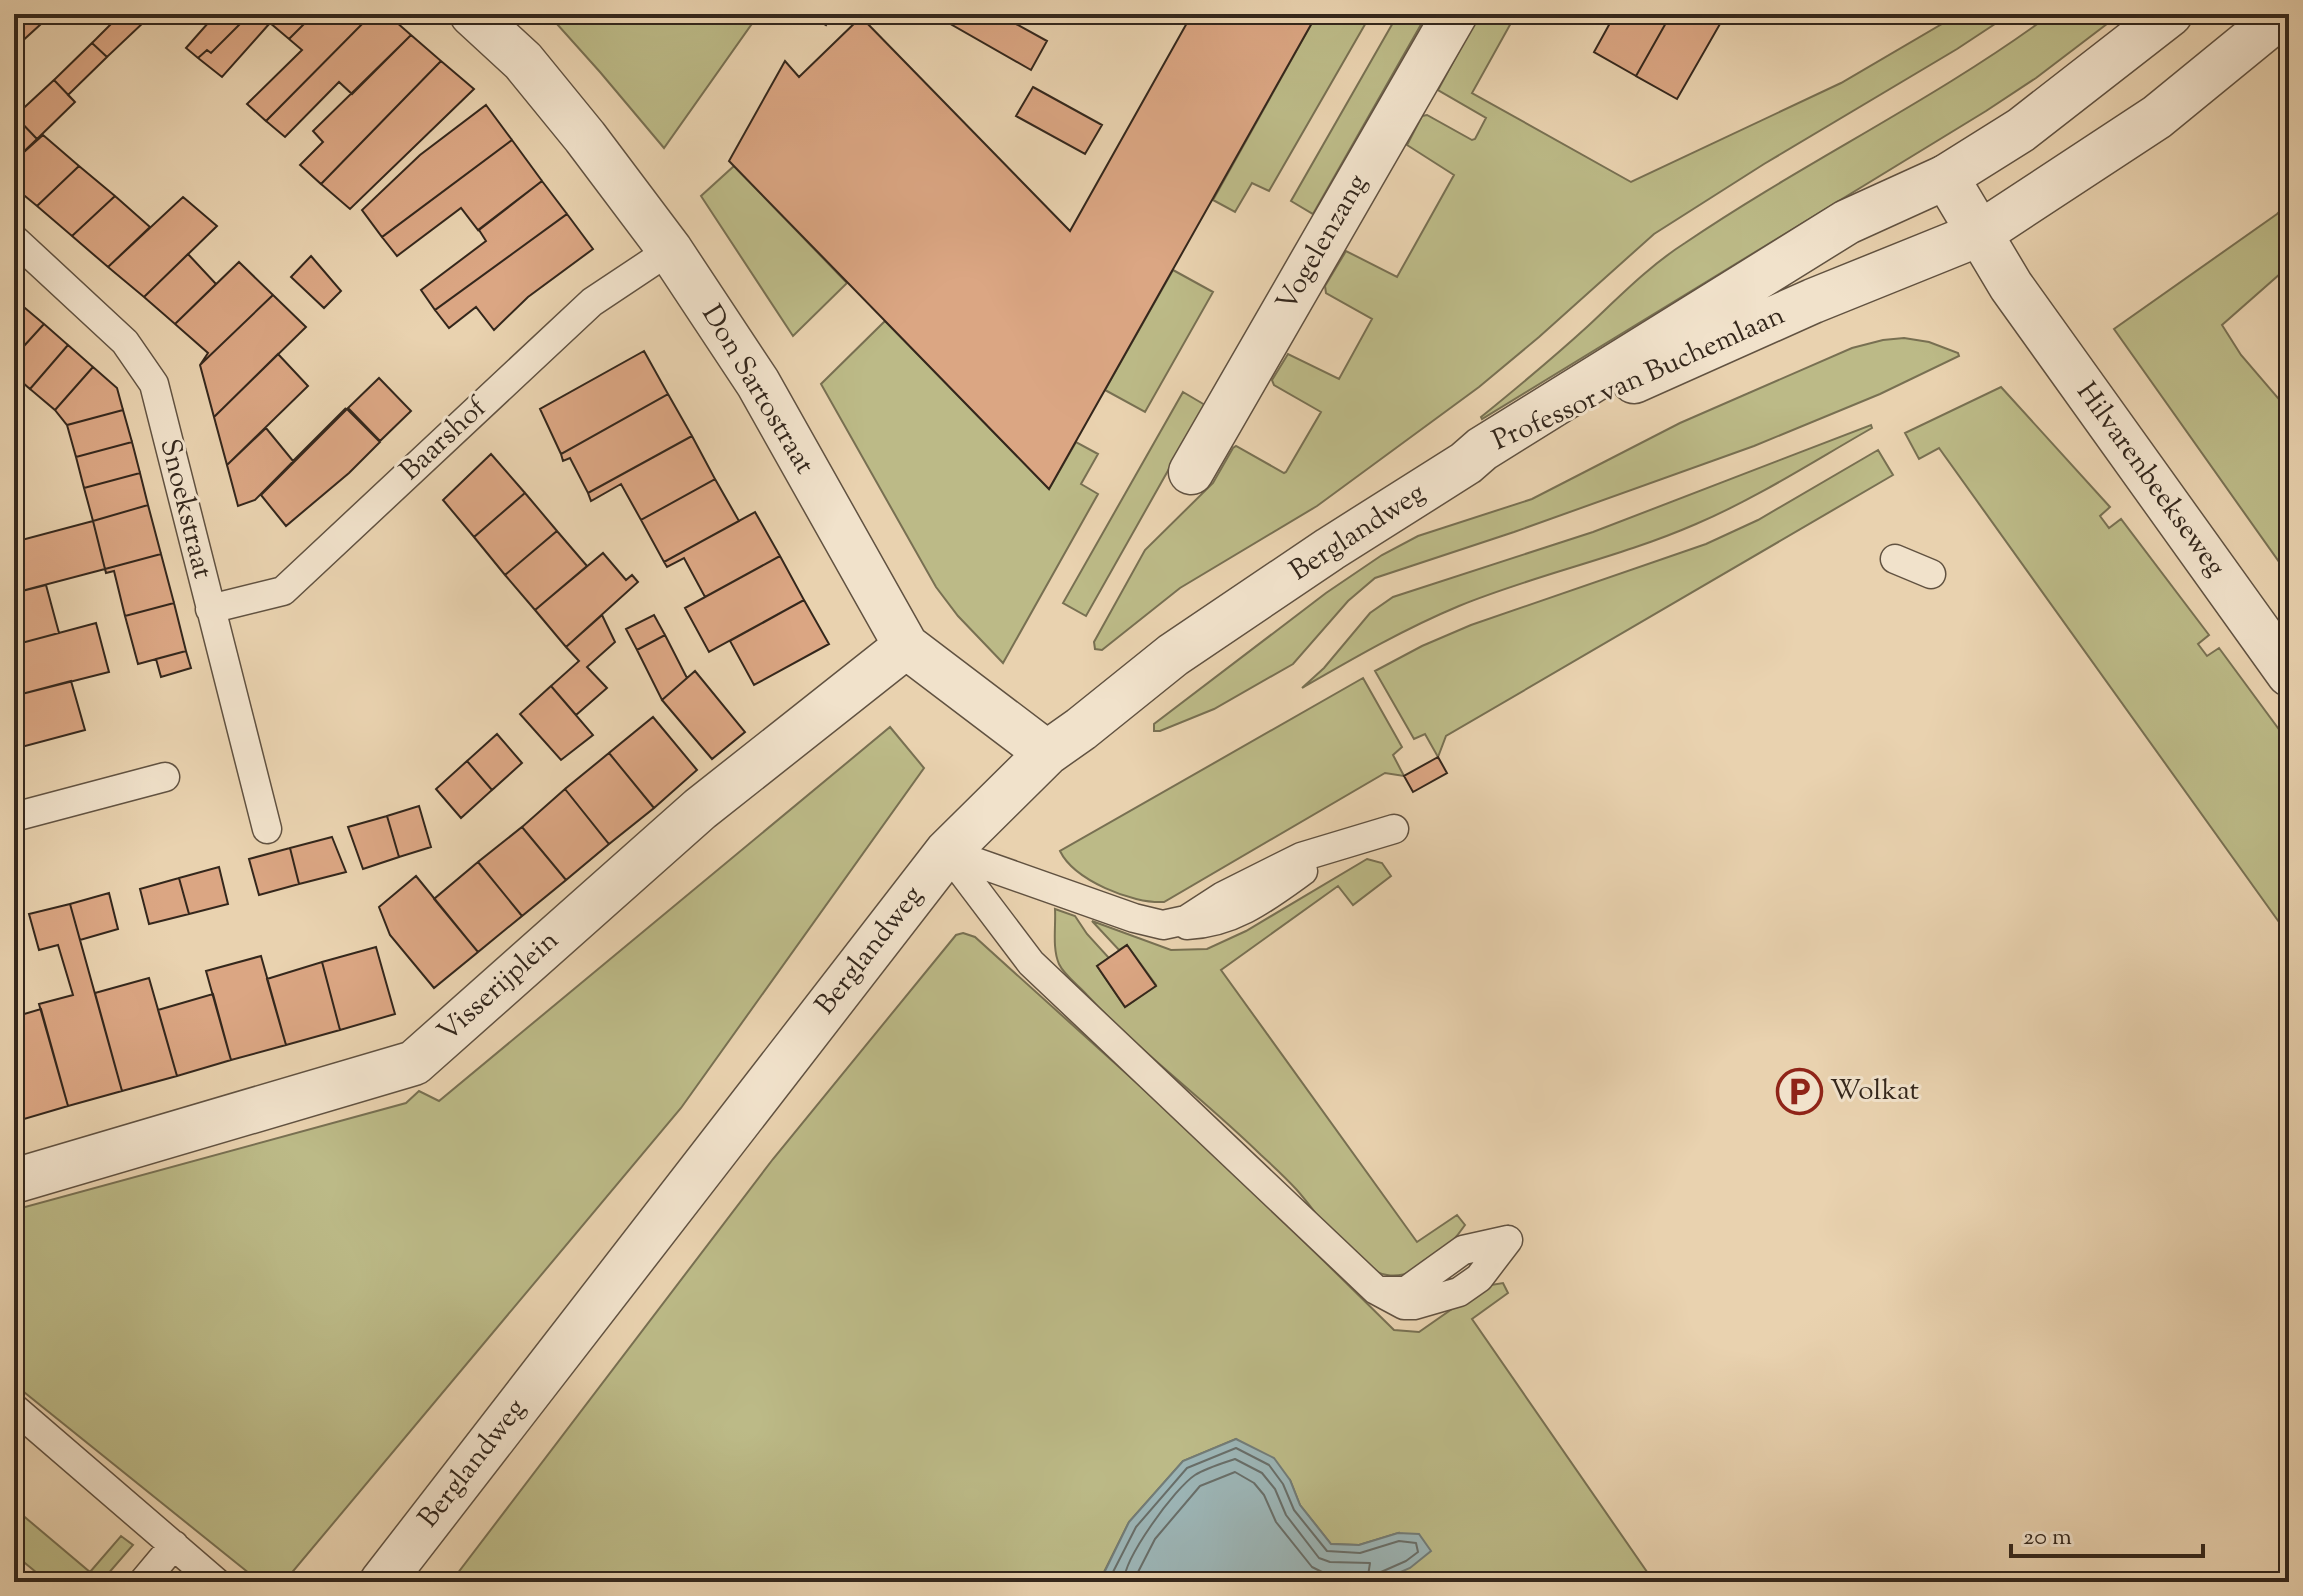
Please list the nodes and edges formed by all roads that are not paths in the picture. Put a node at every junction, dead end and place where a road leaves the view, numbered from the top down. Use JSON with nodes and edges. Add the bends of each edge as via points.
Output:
{"nodes":[{"id":1,"x":472,"y":14,"type":"edge"},
{"id":2,"x":1455,"y":14,"type":"edge"},
{"id":3,"x":2170,"y":14,"type":"edge"},
{"id":4,"x":2283,"y":14,"type":"edge"},
{"id":5,"x":1946,"y":177,"type":"junction"},
{"id":6,"x":1979,"y":234,"type":"junction"},
{"id":7,"x":14,"y":239,"type":"edge"},
{"id":8,"x":670,"y":250,"type":"junction"},
{"id":9,"x":1482,"y":449,"type":"junction"},
{"id":10,"x":1191,"y":472,"type":"dead end"},
{"id":11,"x":1895,"y":559,"type":"dead end"},
{"id":12,"x":1931,"y":574,"type":"dead end"},
{"id":13,"x":210,"y":609,"type":"junction"},
{"id":14,"x":906,"y":646,"type":"junction"},
{"id":15,"x":2289,"y":674,"type":"edge"},
{"id":16,"x":1047,"y":753,"type":"junction"},
{"id":17,"x":165,"y":777,"type":"dead end"},
{"id":18,"x":14,"y":817,"type":"edge"},
{"id":19,"x":267,"y":829,"type":"dead end"},
{"id":20,"x":1394,"y":829,"type":"dead end"},
{"id":21,"x":947,"y":852,"type":"junction"},
{"id":22,"x":14,"y":1181,"type":"edge"},
{"id":23,"x":1508,"y":1240,"type":"dead end"},
{"id":24,"x":14,"y":1408,"type":"edge"},
{"id":25,"x":174,"y":1545,"type":"junction"},
{"id":26,"x":143,"y":1582,"type":"edge"},
{"id":27,"x":216,"y":1582,"type":"edge"},
{"id":28,"x":382,"y":1582,"type":"edge"}],
"edges":[{"from":1,"to":8,"type":"street","name":"Don Sartostraat","via":[[523,61]]},
{"from":2,"to":10,"type":"street","name":"Vogelenzang"},
{"from":3,"to":5,"type":"street","name":"Professor van Buchemlaan","via":[[2021,130]]},
{"from":4,"to":6,"type":"street","name":"Professor van Buchemlaan","via":[[2157,117]]},
{"from":5,"to":6,"type":"street"},
{"from":5,"to":9,"type":"street","name":"Professor van Buchemlaan","via":[[1847,222]]},
{"from":6,"to":9,"type":"street","name":"Professor van Buchemlaan","via":[[1813,301]]},
{"from":6,"to":15,"type":"street","name":"Hilvarenbeekseweg"},
{"from":7,"to":13,"type":"lane","name":"Snoekstraat","via":[[125,342],[154,384]]},
{"from":8,"to":13,"type":"lane","name":"Baarshof","via":[[592,302],[283,591]]},
{"from":8,"to":14,"type":"street","name":"Don Sartostraat","via":[[758,383]]},
{"from":9,"to":16,"type":"street","name":"Berglandweg","via":[[1173,655]]},
{"from":11,"to":12,"type":"lane"},
{"from":13,"to":19,"type":"lane","name":"Snoekstraat"},
{"from":14,"to":16,"type":"street","name":"Don Sartostraat"},
{"from":14,"to":22,"type":"street","name":"Visserijplein","via":[[700,809],[414,1063]]},
{"from":16,"to":21,"type":"street","name":"Berglandweg"},
{"from":17,"to":18,"type":"lane"},
{"from":20,"to":21,"type":"lane","via":[[1301,857],[1186,920],[1163,925]]},
{"from":21,"to":23,"type":"lane","via":[[1031,963],[1376,1290],[1404,1305],[1459,1292],[1479,1278]]},
{"from":21,"to":28,"type":"street","name":"Berglandweg"},
{"from":24,"to":25,"type":"lane"},
{"from":25,"to":26,"type":"lane"},
{"from":25,"to":27,"type":"lane"}]}
